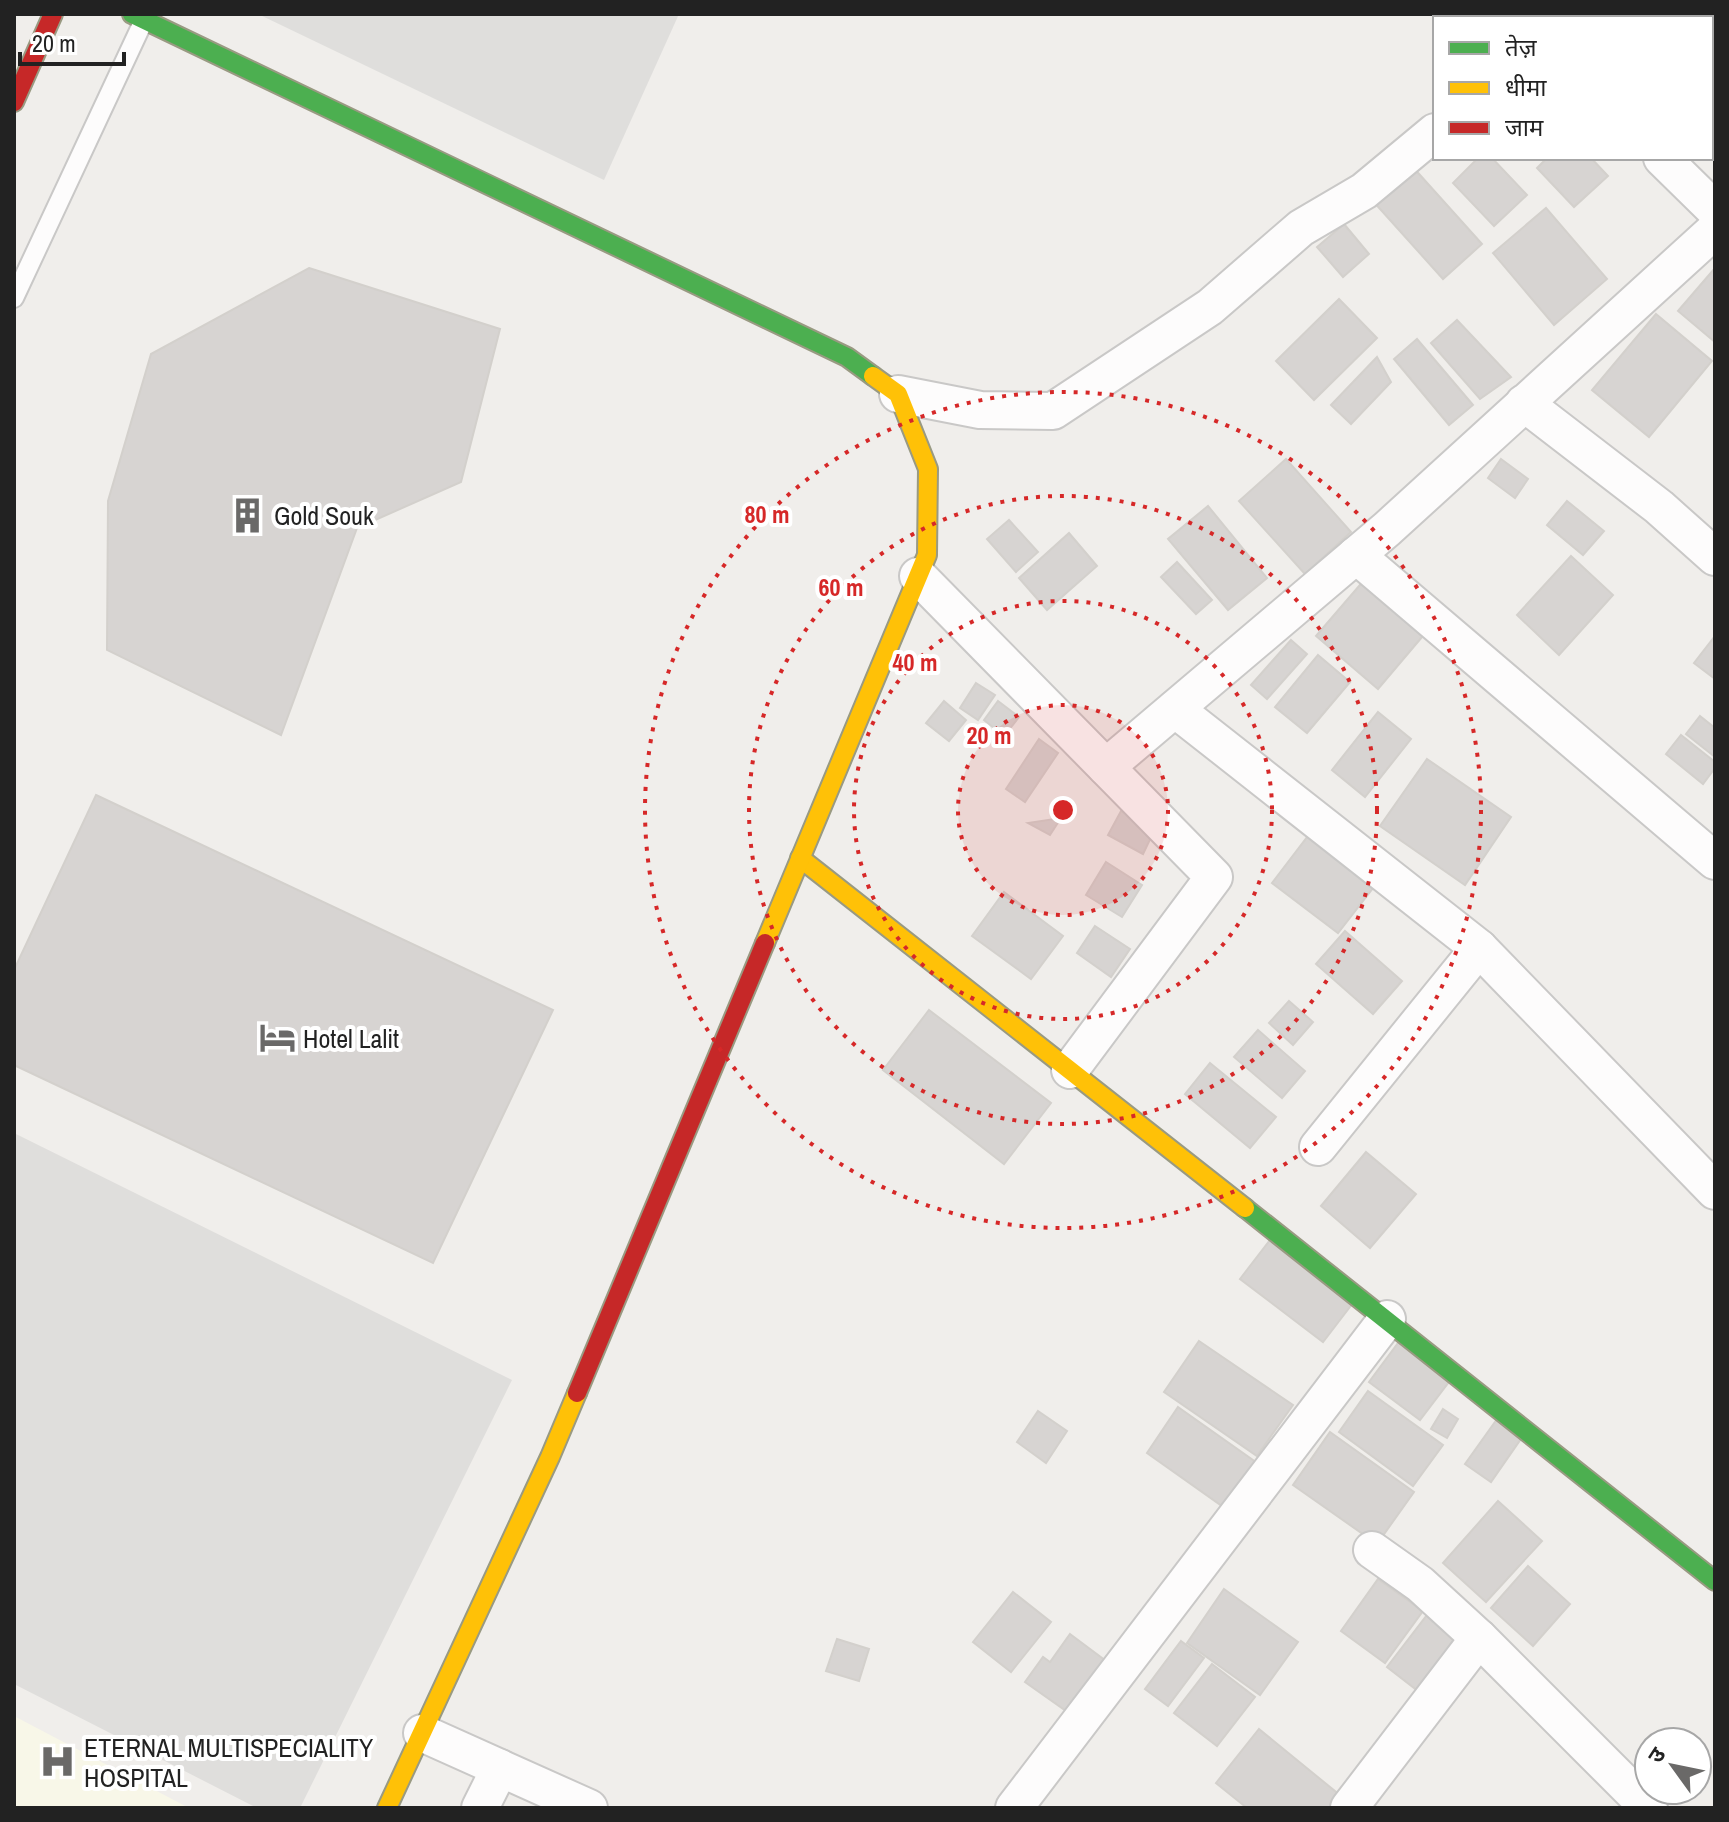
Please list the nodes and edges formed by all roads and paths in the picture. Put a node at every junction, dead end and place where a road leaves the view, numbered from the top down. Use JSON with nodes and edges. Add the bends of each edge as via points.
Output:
{"nodes":[{"id":1,"x":53,"y":14,"type":"edge"},
{"id":2,"x":141,"y":16,"type":"edge"},
{"id":3,"x":14,"y":102,"type":"edge"},
{"id":4,"x":1433,"y":134,"type":"edge"},
{"id":5,"x":1664,"y":160,"type":"edge"},
{"id":6,"x":1715,"y":210,"type":"edge"},
{"id":7,"x":1715,"y":230,"type":"edge"},
{"id":8,"x":14,"y":298,"type":"edge"},
{"id":9,"x":898,"y":394,"type":"junction"},
{"id":10,"x":1524,"y":403,"type":"junction"},
{"id":11,"x":1356,"y":555,"type":"junction"},
{"id":12,"x":1715,"y":557,"type":"edge"},
{"id":13,"x":918,"y":576,"type":"junction"},
{"id":14,"x":1175,"y":709,"type":"junction"},
{"id":15,"x":1106,"y":767,"type":"junction"},
{"id":16,"x":800,"y":858,"type":"junction"},
{"id":17,"x":1715,"y":861,"type":"edge"},
{"id":18,"x":1479,"y":948,"type":"junction"},
{"id":19,"x":1070,"y":1070,"type":"junction"},
{"id":20,"x":1318,"y":1147,"type":"dead end"},
{"id":21,"x":1715,"y":1191,"type":"edge"},
{"id":22,"x":1387,"y":1319,"type":"junction"},
{"id":23,"x":1372,"y":1550,"type":"dead end"},
{"id":24,"x":1715,"y":1581,"type":"edge"},
{"id":25,"x":1479,"y":1638,"type":"junction"},
{"id":26,"x":422,"y":1733,"type":"junction"},
{"id":27,"x":500,"y":1768,"type":"junction"},
{"id":28,"x":387,"y":1808,"type":"edge"},
{"id":29,"x":480,"y":1808,"type":"edge"},
{"id":30,"x":589,"y":1808,"type":"edge"},
{"id":31,"x":1014,"y":1808,"type":"edge"},
{"id":32,"x":1349,"y":1808,"type":"edge"},
{"id":33,"x":1649,"y":1808,"type":"edge"}],
"edges":[{"from":1,"to":3,"type":"street"},
{"from":2,"to":8,"type":"lane"},
{"from":2,"to":9,"type":"street","via":[[847,357]]},
{"from":4,"to":9,"type":"street","via":[[1364,191],[1301,228],[1210,307],[1053,411],[980,410]]},
{"from":5,"to":6,"type":"street"},
{"from":7,"to":10,"type":"street"},
{"from":9,"to":13,"type":"street","via":[[928,469],[927,555]]},
{"from":10,"to":11,"type":"street"},
{"from":10,"to":12,"type":"street"},
{"from":11,"to":14,"type":"street"},
{"from":11,"to":17,"type":"street"},
{"from":13,"to":15,"type":"street"},
{"from":13,"to":16,"type":"street"},
{"from":14,"to":15,"type":"street"},
{"from":14,"to":18,"type":"street"},
{"from":15,"to":19,"type":"street","via":[[1214,877]]},
{"from":16,"to":19,"type":"street"},
{"from":16,"to":26,"type":"street","via":[[550,1457]]},
{"from":18,"to":20,"type":"street"},
{"from":18,"to":21,"type":"street"},
{"from":19,"to":22,"type":"street"},
{"from":22,"to":24,"type":"street"},
{"from":22,"to":31,"type":"street"},
{"from":23,"to":25,"type":"street","via":[[1420,1584]]},
{"from":25,"to":32,"type":"street"},
{"from":25,"to":33,"type":"street"},
{"from":26,"to":27,"type":"street"},
{"from":26,"to":28,"type":"street"},
{"from":27,"to":29,"type":"street"},
{"from":27,"to":30,"type":"street"}]}
